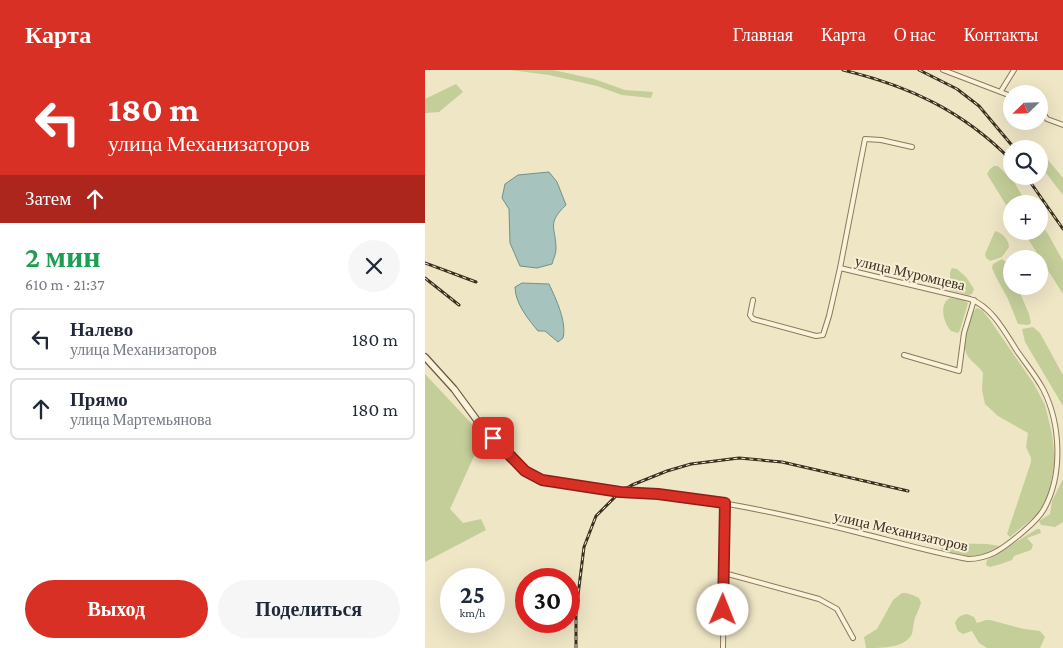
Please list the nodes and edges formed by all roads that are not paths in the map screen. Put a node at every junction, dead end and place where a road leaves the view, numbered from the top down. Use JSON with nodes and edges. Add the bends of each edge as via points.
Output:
{"nodes":[{"id":1,"x":943,"y":70,"type":"edge"},
{"id":2,"x":1014,"y":70,"type":"edge"},
{"id":3,"x":1001,"y":91,"type":"joint"},
{"id":4,"x":1048,"y":119,"type":"edge"},
{"id":5,"x":1063,"y":125,"type":"edge"},
{"id":6,"x":913,"y":147,"type":"dead end"},
{"id":7,"x":840,"y":268,"type":"junction"},
{"id":8,"x":753,"y":300,"type":"dead end"},
{"id":9,"x":974,"y":300,"type":"junction"},
{"id":10,"x":904,"y":355,"type":"dead end"},
{"id":11,"x":425,"y":356,"type":"edge"},
{"id":12,"x":620,"y":492,"type":"joint"},
{"id":13,"x":725,"y":503,"type":"junction"},
{"id":14,"x":724,"y":573,"type":"junction"},
{"id":15,"x":853,"y":638,"type":"dead end"},
{"id":16,"x":723,"y":648,"type":"edge"}],
"edges":[{"from":1,"to":3,"type":"street"},
{"from":2,"to":3,"type":"street"},
{"from":4,"to":5,"type":"street"},
{"from":6,"to":7,"type":"street","name":"улица Муромцева","via":[[865,139]]},
{"from":7,"to":8,"type":"street","name":"улица Муромцева","via":[[827,324],[820,336],[753,319],[750,314]]},
{"from":7,"to":9,"type":"street","name":"улица Муромцева"},
{"from":9,"to":10,"type":"street","via":[[964,332],[959,371]]},
{"from":9,"to":13,"type":"street","name":"улица Механизаторов","via":[[995,318],[1042,388],[1057,440],[1058,473],[1049,502],[1041,515],[1007,545],[991,556],[968,559]]},
{"from":11,"to":12,"type":"street","via":[[479,423],[529,474],[548,481]]},
{"from":12,"to":13,"type":"street","name":"улица Механизаторов"},
{"from":13,"to":14,"type":"street"},
{"from":14,"to":15,"type":"street","via":[[819,599],[837,609]]},
{"from":14,"to":16,"type":"street"}]}
